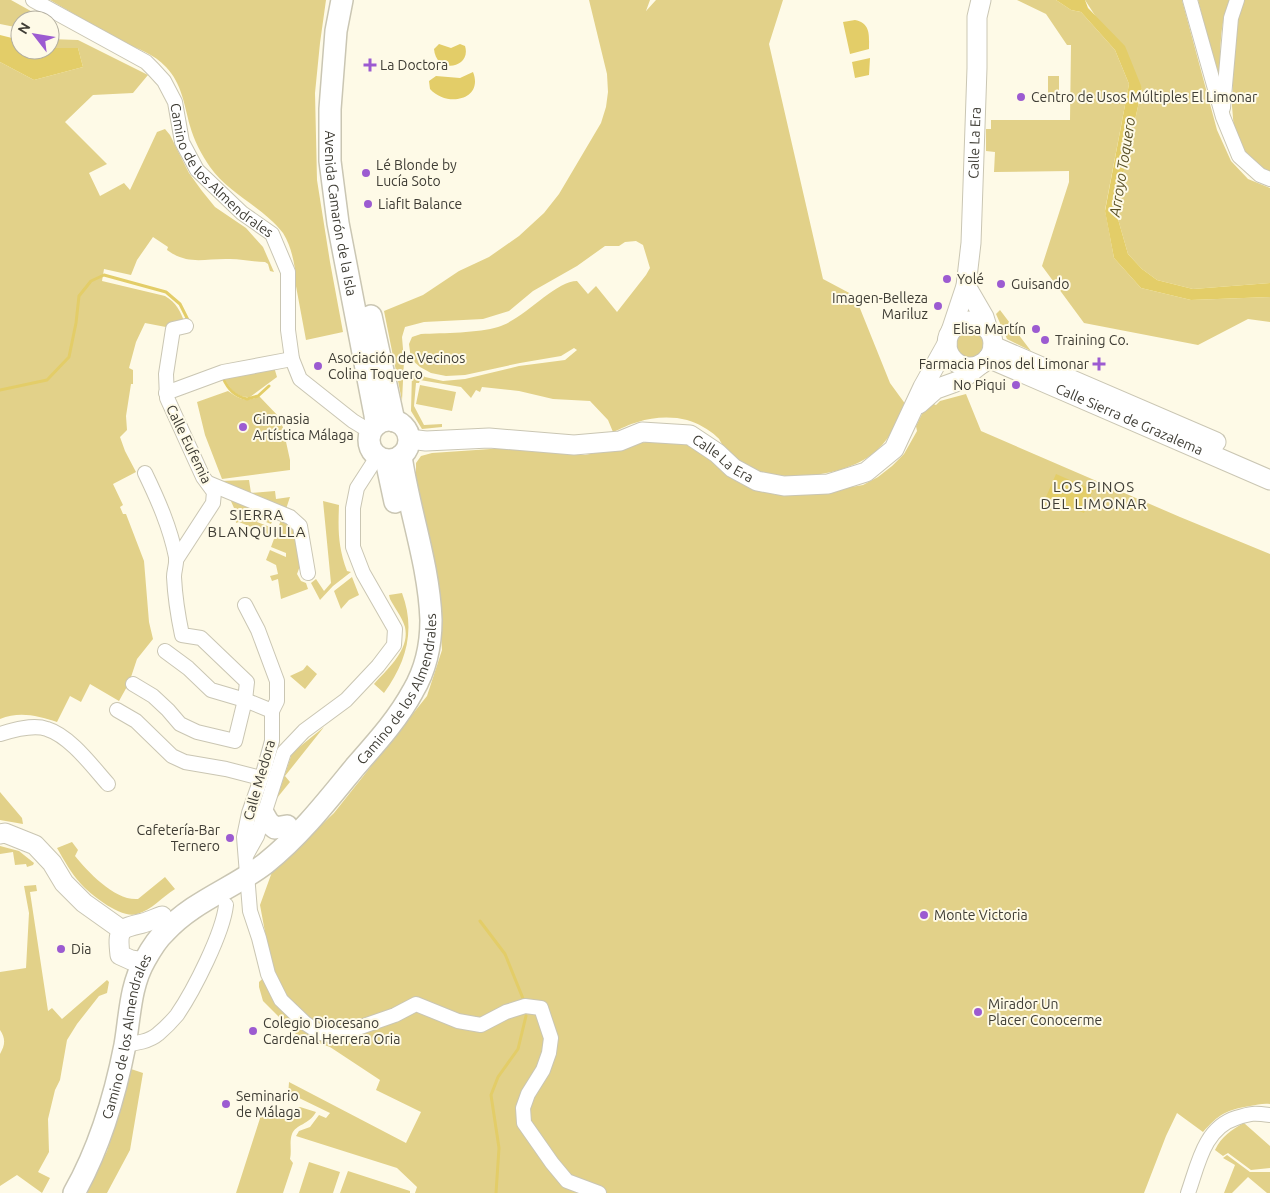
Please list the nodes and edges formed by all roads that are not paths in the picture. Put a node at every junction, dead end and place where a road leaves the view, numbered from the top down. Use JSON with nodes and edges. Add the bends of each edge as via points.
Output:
{"nodes":[{"id":1,"x":33,"y":0,"type":"edge"},
{"id":2,"x":342,"y":0,"type":"edge"},
{"id":3,"x":356,"y":0,"type":"edge"},
{"id":4,"x":980,"y":0,"type":"edge"},
{"id":5,"x":1190,"y":0,"type":"edge"},
{"id":6,"x":1237,"y":0,"type":"edge"},
{"id":7,"x":1223,"y":117,"type":"junction"},
{"id":8,"x":1270,"y":179,"type":"edge"},
{"id":9,"x":966,"y":286,"type":"junction"},
{"id":10,"x":186,"y":326,"type":"dead end"},
{"id":11,"x":949,"y":337,"type":"junction"},
{"id":12,"x":988,"y":349,"type":"junction"},
{"id":13,"x":292,"y":359,"type":"junction"},
{"id":14,"x":166,"y":393,"type":"junction"},
{"id":15,"x":914,"y":408,"type":"junction"},
{"id":16,"x":380,"y":426,"type":"junction"},
{"id":17,"x":393,"y":453,"type":"junction"},
{"id":18,"x":1270,"y":466,"type":"edge"},
{"id":19,"x":144,"y":474,"type":"dead end"},
{"id":20,"x":1270,"y":480,"type":"edge"},
{"id":21,"x":208,"y":483,"type":"junction"},
{"id":22,"x":176,"y":560,"type":"junction"},
{"id":23,"x":308,"y":573,"type":"dead end"},
{"id":24,"x":245,"y":605,"type":"dead end"},
{"id":25,"x":165,"y":651,"type":"dead end"},
{"id":26,"x":132,"y":684,"type":"dead end"},
{"id":27,"x":246,"y":700,"type":"junction"},
{"id":28,"x":116,"y":710,"type":"dead end"},
{"id":29,"x":272,"y":711,"type":"junction"},
{"id":30,"x":0,"y":734,"type":"edge"},
{"id":31,"x":261,"y":778,"type":"junction"},
{"id":32,"x":108,"y":784,"type":"dead end"},
{"id":33,"x":264,"y":815,"type":"junction"},
{"id":34,"x":287,"y":826,"type":"junction"},
{"id":35,"x":0,"y":834,"type":"edge"},
{"id":36,"x":248,"y":871,"type":"junction"},
{"id":37,"x":216,"y":902,"type":"junction"},
{"id":38,"x":162,"y":916,"type":"junction"},
{"id":39,"x":122,"y":930,"type":"junction"},
{"id":40,"x":138,"y":961,"type":"junction"},
{"id":41,"x":125,"y":1044,"type":"junction"},
{"id":42,"x":1270,"y":1115,"type":"edge"},
{"id":43,"x":60,"y":1193,"type":"edge"},
{"id":44,"x":74,"y":1193,"type":"edge"},
{"id":45,"x":599,"y":1193,"type":"edge"},
{"id":46,"x":1188,"y":1193,"type":"edge"}],
"edges":[{"from":1,"to":13,"type":"street","name":"Camino de los Almendrales","via":[[146,62],[164,81],[174,102],[182,142],[197,170],[242,213],[272,234],[288,272],[288,330]]},
{"from":2,"to":16,"type":"main road","name":"Avenida Camarón de la Isla","via":[[336,31],[330,109],[330,161],[338,224],[375,415]]},
{"from":3,"to":16,"type":"main road","name":"Avenida Camarón de la Isla","via":[[343,104],[344,160]]},
{"from":4,"to":9,"type":"main road","name":"Calle La Era","via":[[971,243]]},
{"from":5,"to":7,"type":"street"},
{"from":6,"to":7,"type":"street","via":[[1231,18]]},
{"from":7,"to":8,"type":"street","via":[[1239,156],[1260,175]]},
{"from":9,"to":11,"type":"main road","name":"Calle La Era"},
{"from":9,"to":12,"type":"main road","via":[[984,317]]},
{"from":10,"to":14,"type":"street","name":"Calle Eufemia","via":[[173,329]]},
{"from":11,"to":12,"type":"main road","via":[[956,326],[967,321],[978,322]]},
{"from":11,"to":12,"type":"main road","via":[[949,352],[959,364],[969,367]]},
{"from":11,"to":15,"type":"main road","name":"Calle La Era"},
{"from":12,"to":15,"type":"main road","via":[[961,380],[936,389]]},
{"from":12,"to":18,"type":"main road","name":"Calle Sierra de Grazalema"},
{"from":12,"to":20,"type":"main road","name":"Calle Sierra de Grazalema"},
{"from":13,"to":14,"type":"street","via":[[223,372]]},
{"from":13,"to":16,"type":"street","name":"Camino de los Almendrales","via":[[300,379],[354,421]]},
{"from":14,"to":21,"type":"street","name":"Calle Eufemia","via":[[199,470]]},
{"from":15,"to":17,"type":"main road","name":"Calle La Era","via":[[894,449],[866,472],[828,484],[784,486],[756,481],[690,435],[642,432],[620,441],[574,445],[490,438],[426,441]]},
{"from":16,"to":17,"type":"main road","via":[[369,444],[371,450]]},
{"from":16,"to":17,"type":"main road","via":[[401,424],[407,431]]},
{"from":17,"to":33,"type":"street","name":"Camino de los Almendrales","via":[[357,488],[353,508],[353,547],[363,573],[395,629],[394,645],[346,700],[304,731],[284,752]]},
{"from":17,"to":34,"type":"main road","name":"Camino de los Almendrales","via":[[414,593],[418,633],[414,662],[403,688]]},
{"from":17,"to":36,"type":"main road","name":"Camino de los Almendrales","via":[[404,479],[424,571],[431,620],[428,657],[414,690],[391,724],[329,798],[281,850]]},
{"from":19,"to":22,"type":"street","via":[[158,500]]},
{"from":21,"to":22,"type":"street","name":"Calle Eufemia","via":[[214,492],[213,502]]},
{"from":21,"to":23,"type":"street","via":[[290,517],[300,526]]},
{"from":22,"to":27,"type":"street","via":[[174,576],[182,635],[201,638],[247,682]]},
{"from":24,"to":29,"type":"street","name":"Calle Medora","via":[[277,681],[277,701]]},
{"from":25,"to":27,"type":"street","via":[[211,690]]},
{"from":26,"to":27,"type":"street","via":[[153,696],[180,724],[197,732],[235,741]]},
{"from":27,"to":29,"type":"street"},
{"from":28,"to":31,"type":"street","via":[[136,721],[172,756],[185,762]]},
{"from":29,"to":31,"type":"street","name":"Calle Medora","via":[[272,741]]},
{"from":30,"to":32,"type":"street","via":[[17,728],[46,728],[73,744]]},
{"from":31,"to":36,"type":"street","name":"Calle Medora","via":[[244,837]]},
{"from":33,"to":34,"type":"main road","via":[[275,828]]},
{"from":33,"to":36,"type":"street","name":"Camino de los Almendrales"},
{"from":34,"to":36,"type":"main road","name":"Camino de los Almendrales"},
{"from":35,"to":39,"type":"main road","via":[[35,845],[84,903]]},
{"from":36,"to":37,"type":"main road","name":"Camino de los Almendrales"},
{"from":36,"to":38,"type":"main road","name":"Camino de los Almendrales","via":[[170,908]]},
{"from":36,"to":45,"type":"street","name":"Calle Medora","via":[[250,911],[268,974],[281,1000],[320,1034],[334,1036],[395,1015],[416,1004],[458,1021],[481,1025],[525,1006],[541,1008],[551,1038],[549,1053],[528,1094],[523,1108],[524,1122],[534,1140],[567,1181]]},
{"from":37,"to":40,"type":"main road","name":"Camino de los Almendrales","via":[[196,906],[164,932]]},
{"from":37,"to":41,"type":"street","via":[[225,916],[197,979],[176,1016],[156,1036]]},
{"from":38,"to":39,"type":"main road"},
{"from":38,"to":40,"type":"main road","name":"Camino de los Almendrales","via":[[138,946]]},
{"from":39,"to":40,"type":"main road","via":[[120,955]]},
{"from":40,"to":41,"type":"main road","name":"Camino de los Almendrales"},
{"from":40,"to":43,"type":"main road","name":"Camino de los Almendrales","via":[[123,986],[104,1081],[85,1138]]},
{"from":41,"to":44,"type":"main road","name":"Camino de los Almendrales","via":[[99,1142]]},
{"from":42,"to":46,"type":"street","via":[[1254,1112],[1226,1121],[1213,1132]]}]}
